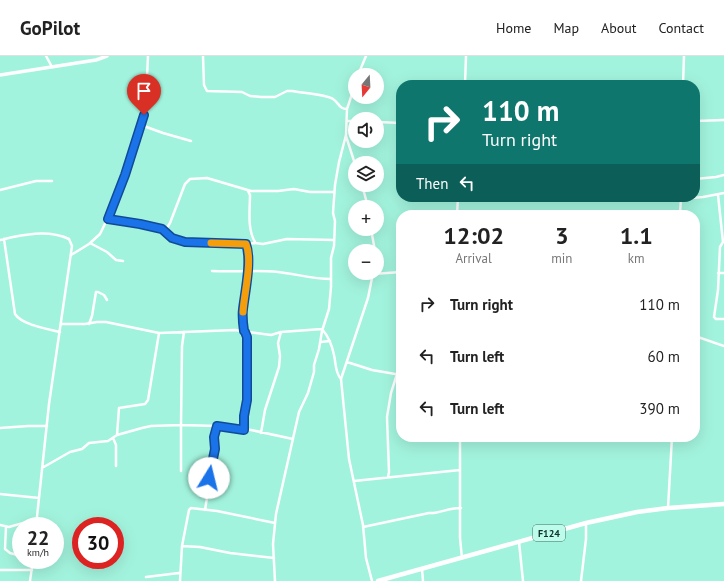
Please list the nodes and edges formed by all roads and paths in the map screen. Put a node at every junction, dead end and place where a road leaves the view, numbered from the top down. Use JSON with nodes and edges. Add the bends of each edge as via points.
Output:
{"nodes":[{"id":1,"x":46,"y":56,"type":"edge"},
{"id":2,"x":107,"y":56,"type":"edge"},
{"id":3,"x":148,"y":56,"type":"edge"},
{"id":4,"x":203,"y":56,"type":"edge"},
{"id":5,"x":366,"y":56,"type":"edge"},
{"id":6,"x":466,"y":56,"type":"edge"},
{"id":7,"x":684,"y":56,"type":"edge"},
{"id":8,"x":52,"y":67,"type":"junction"},
{"id":9,"x":361,"y":68,"type":"edge"},
{"id":10,"x":0,"y":75,"type":"edge"},
{"id":11,"x":465,"y":80,"type":"edge"},
{"id":12,"x":683,"y":80,"type":"edge"},
{"id":13,"x":349,"y":104,"type":"edge"},
{"id":14,"x":348,"y":109,"type":"junction"},
{"id":15,"x":724,"y":120,"type":"edge"},
{"id":16,"x":347,"y":121,"type":"joint"},
{"id":17,"x":700,"y":121,"type":"edge"},
{"id":18,"x":384,"y":122,"type":"edge"},
{"id":19,"x":396,"y":122,"type":"edge"},
{"id":20,"x":141,"y":125,"type":"junction"},
{"id":21,"x":346,"y":135,"type":"junction"},
{"id":22,"x":191,"y":141,"type":"dead end"},
{"id":23,"x":353,"y":156,"type":"edge"},
{"id":24,"x":724,"y":175,"type":"edge"},
{"id":25,"x":700,"y":179,"type":"edge"},
{"id":26,"x":52,"y":181,"type":"dead end"},
{"id":27,"x":0,"y":190,"type":"edge"},
{"id":28,"x":247,"y":190,"type":"junction"},
{"id":29,"x":253,"y":191,"type":"junction"},
{"id":30,"x":334,"y":192,"type":"junction"},
{"id":31,"x":724,"y":194,"type":"edge"},
{"id":32,"x":250,"y":195,"type":"junction"},
{"id":33,"x":718,"y":195,"type":"junction"},
{"id":34,"x":700,"y":196,"type":"edge"},
{"id":35,"x":108,"y":219,"type":"junction"},
{"id":36,"x":165,"y":231,"type":"junction"},
{"id":37,"x":252,"y":238,"type":"junction"},
{"id":38,"x":4,"y":239,"type":"junction"},
{"id":39,"x":0,"y":240,"type":"edge"},
{"id":40,"x":334,"y":240,"type":"junction"},
{"id":41,"x":723,"y":242,"type":"edge"},
{"id":42,"x":90,"y":243,"type":"junction"},
{"id":43,"x":251,"y":243,"type":"junction"},
{"id":44,"x":255,"y":243,"type":"junction"},
{"id":45,"x":246,"y":244,"type":"junction"},
{"id":46,"x":248,"y":249,"type":"junction"},
{"id":47,"x":71,"y":255,"type":"junction"},
{"id":48,"x":123,"y":261,"type":"dead end"},
{"id":49,"x":212,"y":271,"type":"dead end"},
{"id":50,"x":247,"y":271,"type":"junction"},
{"id":51,"x":396,"y":272,"type":"edge"},
{"id":52,"x":384,"y":273,"type":"edge"},
{"id":53,"x":718,"y":273,"type":"junction"},
{"id":54,"x":724,"y":273,"type":"edge"},
{"id":55,"x":331,"y":279,"type":"junction"},
{"id":56,"x":372,"y":280,"type":"edge"},
{"id":57,"x":108,"y":300,"type":"dead end"},
{"id":58,"x":92,"y":316,"type":"junction"},
{"id":59,"x":724,"y":319,"type":"edge"},
{"id":60,"x":97,"y":322,"type":"junction"},
{"id":61,"x":61,"y":324,"type":"junction"},
{"id":62,"x":89,"y":324,"type":"junction"},
{"id":63,"x":322,"y":329,"type":"junction"},
{"id":64,"x":60,"y":332,"type":"junction"},
{"id":65,"x":184,"y":332,"type":"junction"},
{"id":66,"x":244,"y":332,"type":"junction"},
{"id":67,"x":281,"y":332,"type":"junction"},
{"id":68,"x":159,"y":333,"type":"junction"},
{"id":69,"x":700,"y":338,"type":"edge"},
{"id":70,"x":330,"y":341,"type":"junction"},
{"id":71,"x":321,"y":342,"type":"junction"},
{"id":72,"x":724,"y":346,"type":"edge"},
{"id":73,"x":347,"y":362,"type":"junction"},
{"id":74,"x":396,"y":374,"type":"edge"},
{"id":75,"x":396,"y":377,"type":"edge"},
{"id":76,"x":341,"y":379,"type":"junction"},
{"id":77,"x":181,"y":425,"type":"junction"},
{"id":78,"x":47,"y":426,"type":"junction"},
{"id":79,"x":217,"y":426,"type":"junction"},
{"id":80,"x":0,"y":428,"type":"edge"},
{"id":81,"x":244,"y":430,"type":"junction"},
{"id":82,"x":261,"y":433,"type":"junction"},
{"id":83,"x":117,"y":435,"type":"junction"},
{"id":84,"x":113,"y":437,"type":"junction"},
{"id":85,"x":293,"y":439,"type":"junction"},
{"id":86,"x":460,"y":442,"type":"edge"},
{"id":87,"x":672,"y":442,"type":"edge"},
{"id":88,"x":116,"y":466,"type":"dead end"},
{"id":89,"x":42,"y":469,"type":"junction"},
{"id":90,"x":460,"y":470,"type":"junction"},
{"id":91,"x":181,"y":471,"type":"dead end"},
{"id":92,"x":389,"y":472,"type":"junction"},
{"id":93,"x":388,"y":477,"type":"junction"},
{"id":94,"x":393,"y":477,"type":"junction"},
{"id":95,"x":354,"y":481,"type":"junction"},
{"id":96,"x":0,"y":494,"type":"edge"},
{"id":97,"x":39,"y":498,"type":"junction"},
{"id":98,"x":724,"y":504,"type":"edge"},
{"id":99,"x":461,"y":508,"type":"junction"},
{"id":100,"x":668,"y":508,"type":"junction"},
{"id":101,"x":205,"y":510,"type":"junction"},
{"id":102,"x":37,"y":517,"type":"edge"},
{"id":103,"x":276,"y":523,"type":"junction"},
{"id":104,"x":586,"y":523,"type":"junction"},
{"id":105,"x":0,"y":525,"type":"edge"},
{"id":106,"x":12,"y":525,"type":"edge"},
{"id":107,"x":6,"y":527,"type":"junction"},
{"id":108,"x":363,"y":527,"type":"junction"},
{"id":109,"x":519,"y":542,"type":"junction"},
{"id":110,"x":182,"y":546,"type":"junction"},
{"id":111,"x":12,"y":554,"type":"edge"},
{"id":112,"x":274,"y":558,"type":"junction"},
{"id":113,"x":462,"y":558,"type":"junction"},
{"id":114,"x":422,"y":569,"type":"junction"},
{"id":115,"x":0,"y":570,"type":"edge"},
{"id":116,"x":32,"y":570,"type":"joint"},
{"id":117,"x":180,"y":573,"type":"junction"},
{"id":118,"x":146,"y":577,"type":"dead end"},
{"id":119,"x":30,"y":581,"type":"edge"},
{"id":120,"x":180,"y":581,"type":"edge"},
{"id":121,"x":275,"y":581,"type":"edge"},
{"id":122,"x":372,"y":581,"type":"edge"},
{"id":123,"x":378,"y":581,"type":"edge"},
{"id":124,"x":423,"y":581,"type":"edge"},
{"id":125,"x":523,"y":581,"type":"edge"},
{"id":126,"x":581,"y":581,"type":"edge"}],
"edges":[{"from":1,"to":8,"type":"street"},
{"from":2,"to":8,"type":"street"},
{"from":3,"to":20,"type":"street","via":[[146,99]]},
{"from":4,"to":14,"type":"street","via":[[204,85],[207,91],[242,92],[250,96],[275,97],[292,91],[332,98],[341,108]]},
{"from":5,"to":9,"type":"street"},
{"from":6,"to":11,"type":"street"},
{"from":7,"to":12,"type":"street"},
{"from":8,"to":10,"type":"street"},
{"from":13,"to":14,"type":"street"},
{"from":14,"to":16,"type":"street"},
{"from":15,"to":17,"type":"street"},
{"from":16,"to":21,"type":"street"},
{"from":18,"to":19,"type":"street"},
{"from":20,"to":22,"type":"street"},
{"from":20,"to":35,"type":"street"},
{"from":21,"to":23,"type":"street"},
{"from":21,"to":30,"type":"street","via":[[338,162]]},
{"from":24,"to":25,"type":"street"},
{"from":26,"to":27,"type":"street","via":[[36,181]]},
{"from":28,"to":29,"type":"street"},
{"from":28,"to":32,"type":"street"},
{"from":28,"to":36,"type":"street","via":[[208,178],[190,179],[185,184]]},
{"from":29,"to":30,"type":"street","via":[[294,189]]},
{"from":29,"to":32,"type":"street"},
{"from":30,"to":40,"type":"street"},
{"from":31,"to":33,"type":"street"},
{"from":32,"to":37,"type":"street"},
{"from":33,"to":34,"type":"street"},
{"from":33,"to":41,"type":"street"},
{"from":35,"to":36,"type":"street"},
{"from":35,"to":42,"type":"street","via":[[100,234]]},
{"from":36,"to":45,"type":"street","via":[[172,238],[185,242]]},
{"from":37,"to":43,"type":"street"},
{"from":37,"to":44,"type":"street"},
{"from":38,"to":39,"type":"street"},
{"from":38,"to":47,"type":"street","via":[[36,234],[62,236],[70,241]]},
{"from":38,"to":64,"type":"street","via":[[17,318]]},
{"from":40,"to":44,"type":"street","via":[[287,238],[263,244]]},
{"from":40,"to":55,"type":"street"},
{"from":41,"to":53,"type":"street","via":[[720,247]]},
{"from":42,"to":47,"type":"street"},
{"from":42,"to":48,"type":"street","via":[[116,260]]},
{"from":43,"to":44,"type":"street"},
{"from":43,"to":45,"type":"street"},
{"from":43,"to":46,"type":"street"},
{"from":45,"to":46,"type":"street"},
{"from":46,"to":50,"type":"street"},
{"from":47,"to":61,"type":"street"},
{"from":49,"to":50,"type":"street"},
{"from":50,"to":55,"type":"street"},
{"from":50,"to":66,"type":"street","via":[[243,309]]},
{"from":51,"to":52,"type":"street"},
{"from":53,"to":54,"type":"street"},
{"from":53,"to":59,"type":"street","via":[[714,317]]},
{"from":55,"to":63,"type":"street","via":[[329,309]]},
{"from":56,"to":73,"type":"street"},
{"from":57,"to":58,"type":"street","via":[[102,293],[96,292]]},
{"from":58,"to":60,"type":"street"},
{"from":58,"to":62,"type":"street"},
{"from":60,"to":62,"type":"street"},
{"from":60,"to":68,"type":"street"},
{"from":61,"to":62,"type":"street"},
{"from":61,"to":64,"type":"street"},
{"from":63,"to":67,"type":"street"},
{"from":63,"to":70,"type":"street"},
{"from":63,"to":71,"type":"street"},
{"from":64,"to":78,"type":"street"},
{"from":65,"to":66,"type":"street"},
{"from":65,"to":68,"type":"street"},
{"from":65,"to":77,"type":"street"},
{"from":66,"to":67,"type":"street","via":[[271,335]]},
{"from":66,"to":81,"type":"street","via":[[247,337],[247,400]]},
{"from":67,"to":82,"type":"street","via":[[278,343],[279,367],[265,410]]},
{"from":68,"to":83,"type":"street","via":[[147,401],[145,404],[119,408]]},
{"from":69,"to":72,"type":"street"},
{"from":70,"to":71,"type":"street"},
{"from":70,"to":76,"type":"street"},
{"from":71,"to":85,"type":"street"},
{"from":73,"to":74,"type":"street"},
{"from":73,"to":76,"type":"street"},
{"from":75,"to":92,"type":"street","via":[[387,417]]},
{"from":76,"to":95,"type":"street","via":[[346,438]]},
{"from":77,"to":79,"type":"street"},
{"from":77,"to":83,"type":"street","via":[[150,426]]},
{"from":77,"to":91,"type":"street"},
{"from":78,"to":80,"type":"street"},
{"from":78,"to":89,"type":"street"},
{"from":79,"to":81,"type":"street"},
{"from":79,"to":101,"type":"street"},
{"from":81,"to":82,"type":"street"},
{"from":82,"to":85,"type":"street"},
{"from":83,"to":84,"type":"street"},
{"from":84,"to":88,"type":"street","via":[[116,445]]},
{"from":84,"to":89,"type":"street","via":[[89,443]]},
{"from":85,"to":103,"type":"street"},
{"from":86,"to":90,"type":"street"},
{"from":87,"to":100,"type":"street"},
{"from":89,"to":97,"type":"street"},
{"from":90,"to":94,"type":"street"},
{"from":90,"to":99,"type":"street"},
{"from":92,"to":93,"type":"street"},
{"from":92,"to":94,"type":"street"},
{"from":93,"to":94,"type":"street"},
{"from":93,"to":95,"type":"street"},
{"from":95,"to":108,"type":"street"},
{"from":96,"to":97,"type":"street"},
{"from":97,"to":102,"type":"street"},
{"from":98,"to":100,"type":"main road","number":"F124"},
{"from":99,"to":108,"type":"street","via":[[454,507]]},
{"from":99,"to":113,"type":"street"},
{"from":100,"to":104,"type":"main road","number":"F124"},
{"from":101,"to":103,"type":"street"},
{"from":101,"to":110,"type":"street","via":[[190,509]]},
{"from":103,"to":112,"type":"street"},
{"from":104,"to":109,"type":"main road","number":"F124"},
{"from":104,"to":126,"type":"street"},
{"from":105,"to":107,"type":"street"},
{"from":106,"to":107,"type":"street"},
{"from":107,"to":111,"type":"street","via":[[6,549]]},
{"from":108,"to":122,"type":"street","via":[[366,558]]},
{"from":109,"to":113,"type":"main road","number":"F124"},
{"from":109,"to":125,"type":"street"},
{"from":110,"to":112,"type":"street"},
{"from":110,"to":117,"type":"street"},
{"from":112,"to":121,"type":"street"},
{"from":113,"to":114,"type":"main road","number":"F124"},
{"from":114,"to":123,"type":"main road","number":"F124"},
{"from":114,"to":124,"type":"street"},
{"from":115,"to":116,"type":"street"},
{"from":116,"to":119,"type":"street"},
{"from":117,"to":118,"type":"street"},
{"from":117,"to":120,"type":"street"}]}
